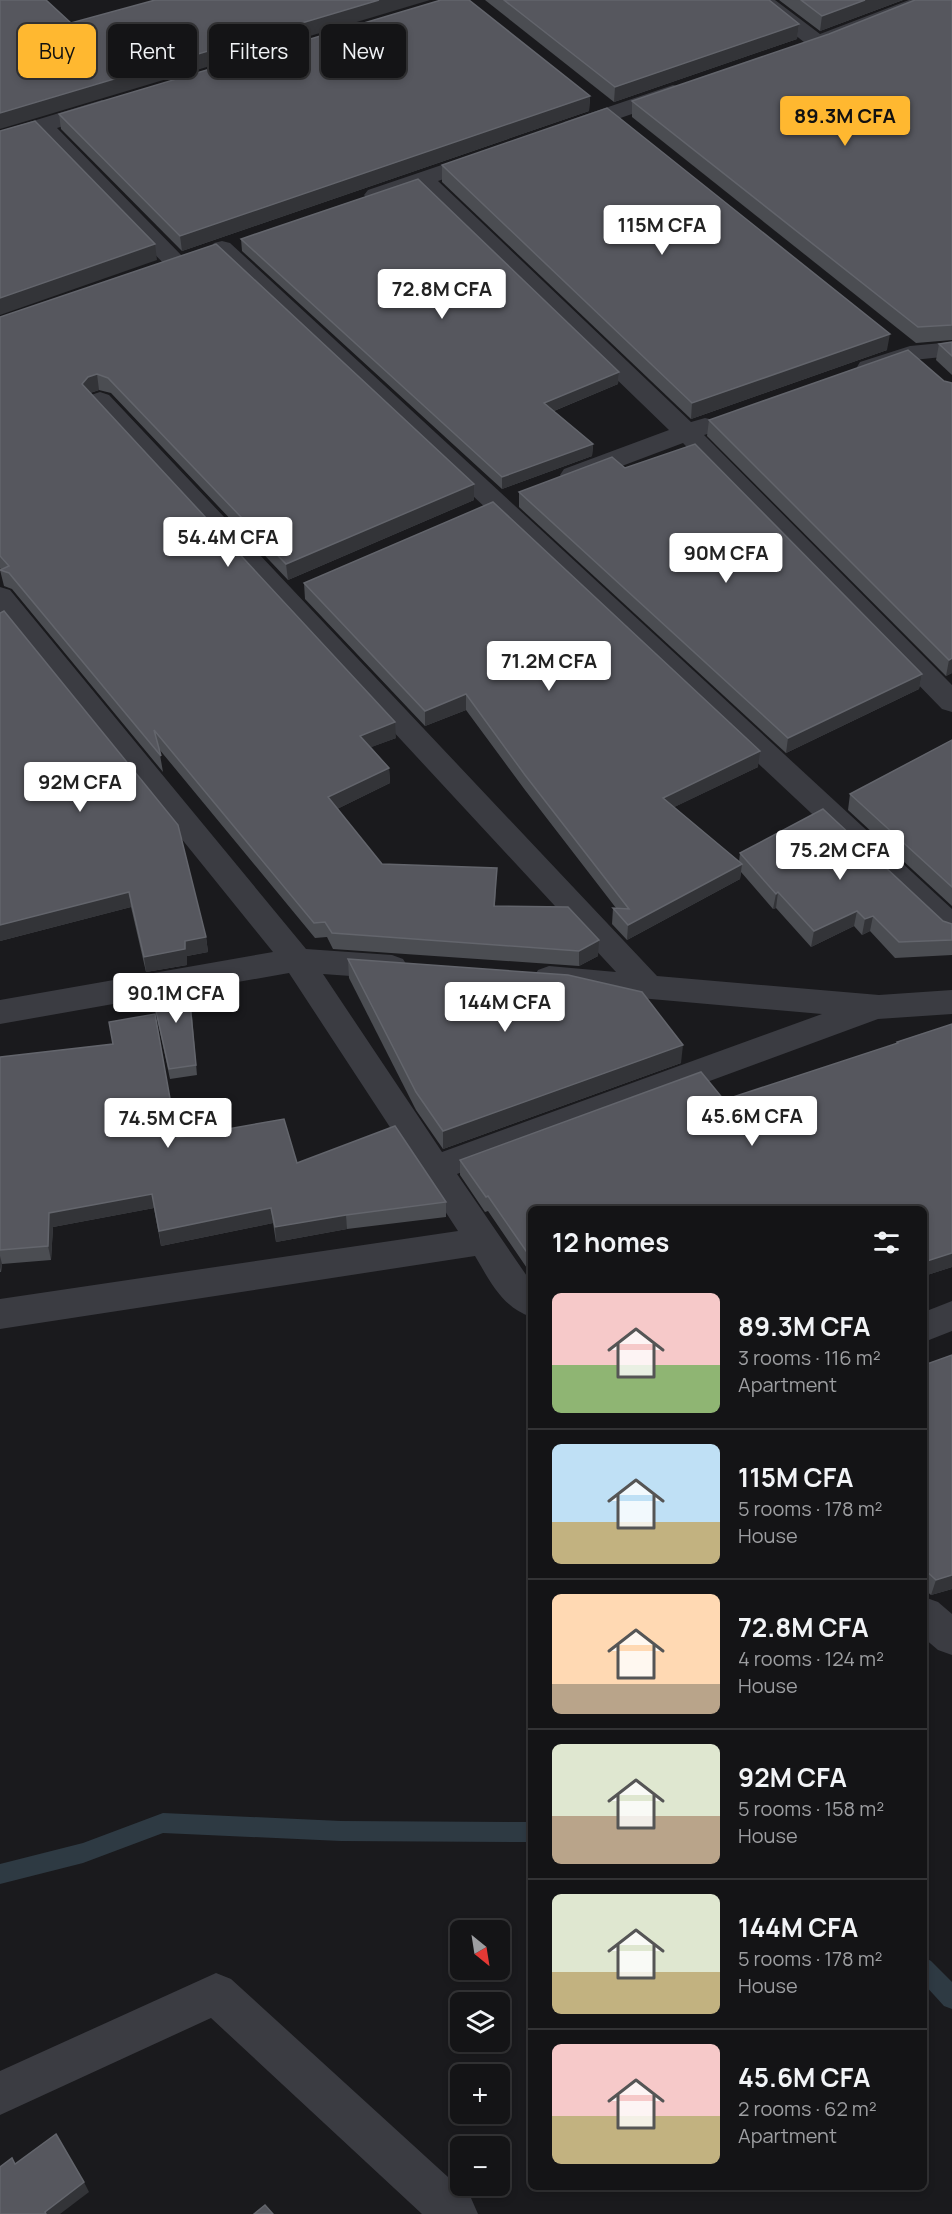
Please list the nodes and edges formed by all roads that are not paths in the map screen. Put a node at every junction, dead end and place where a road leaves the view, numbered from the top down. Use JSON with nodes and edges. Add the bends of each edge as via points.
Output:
{"nodes":[{"id":1,"x":762,"y":0,"type":"edge"},
{"id":2,"x":928,"y":0,"type":"edge"},
{"id":3,"x":818,"y":42,"type":"junction"},
{"id":4,"x":796,"y":50,"type":"edge"},
{"id":5,"x":698,"y":84,"type":"edge"},
{"id":6,"x":121,"y":101,"type":"edge"},
{"id":7,"x":602,"y":107,"type":"junction"},
{"id":8,"x":42,"y":125,"type":"junction"},
{"id":9,"x":629,"y":129,"type":"edge"},
{"id":10,"x":555,"y":133,"type":"edge"},
{"id":11,"x":0,"y":138,"type":"edge"},
{"id":12,"x":500,"y":152,"type":"edge"},
{"id":13,"x":423,"y":179,"type":"junction"},
{"id":14,"x":356,"y":202,"type":"edge"},
{"id":15,"x":177,"y":264,"type":"junction"},
{"id":16,"x":155,"y":272,"type":"edge"},
{"id":17,"x":901,"y":345,"type":"junction"},
{"id":18,"x":952,"y":349,"type":"edge"},
{"id":19,"x":935,"y":375,"type":"edge"},
{"id":20,"x":843,"y":377,"type":"edge"},
{"id":21,"x":100,"y":400,"type":"edge"},
{"id":22,"x":731,"y":416,"type":"edge"},
{"id":23,"x":686,"y":432,"type":"junction"},
{"id":24,"x":551,"y":483,"type":"edge"},
{"id":25,"x":0,"y":596,"type":"edge"},
{"id":26,"x":952,"y":702,"type":"edge"},
{"id":27,"x":952,"y":927,"type":"edge"},
{"id":28,"x":297,"y":960,"type":"junction"},
{"id":29,"x":426,"y":969,"type":"edge"},
{"id":30,"x":519,"y":976,"type":"edge"},
{"id":31,"x":647,"y":985,"type":"junction"},
{"id":32,"x":952,"y":1002,"type":"edge"},
{"id":33,"x":879,"y":1007,"type":"junction"},
{"id":34,"x":0,"y":1012,"type":"edge"},
{"id":35,"x":435,"y":1168,"type":"junction"},
{"id":36,"x":483,"y":1241,"type":"junction"},
{"id":37,"x":528,"y":1300,"type":"edge"},
{"id":38,"x":0,"y":1314,"type":"edge"},
{"id":39,"x":952,"y":1316,"type":"edge"},
{"id":40,"x":927,"y":1326,"type":"edge"},
{"id":41,"x":927,"y":1616,"type":"edge"},
{"id":42,"x":952,"y":1637,"type":"edge"},
{"id":43,"x":0,"y":2093,"type":"edge"},
{"id":44,"x":455,"y":2214,"type":"edge"}],
"edges":[{"from":1,"to":3,"type":"street"},
{"from":2,"to":3,"type":"street"},
{"from":3,"to":4,"type":"street"},
{"from":5,"to":7,"type":"street"},
{"from":6,"to":8,"type":"street"},
{"from":7,"to":9,"type":"street"},
{"from":7,"to":10,"type":"street"},
{"from":8,"to":11,"type":"street"},
{"from":8,"to":15,"type":"street"},
{"from":12,"to":13,"type":"street"},
{"from":13,"to":14,"type":"street"},
{"from":13,"to":23,"type":"street"},
{"from":15,"to":16,"type":"street"},
{"from":15,"to":27,"type":"street","via":[[233,244],[495,504]]},
{"from":17,"to":18,"type":"street"},
{"from":17,"to":19,"type":"street"},
{"from":17,"to":20,"type":"street"},
{"from":21,"to":31,"type":"street","via":[[293,591]]},
{"from":22,"to":23,"type":"street"},
{"from":23,"to":24,"type":"street"},
{"from":23,"to":26,"type":"street"},
{"from":25,"to":28,"type":"street"},
{"from":28,"to":29,"type":"street"},
{"from":28,"to":34,"type":"street"},
{"from":28,"to":35,"type":"street"},
{"from":30,"to":31,"type":"street"},
{"from":31,"to":33,"type":"street"},
{"from":32,"to":33,"type":"street"},
{"from":33,"to":35,"type":"street"},
{"from":35,"to":36,"type":"street"},
{"from":36,"to":37,"type":"street","via":[[515,1289]]},
{"from":36,"to":38,"type":"street"},
{"from":39,"to":40,"type":"street"},
{"from":41,"to":42,"type":"street"},
{"from":43,"to":44,"type":"street","via":[[216,1994]]}]}
